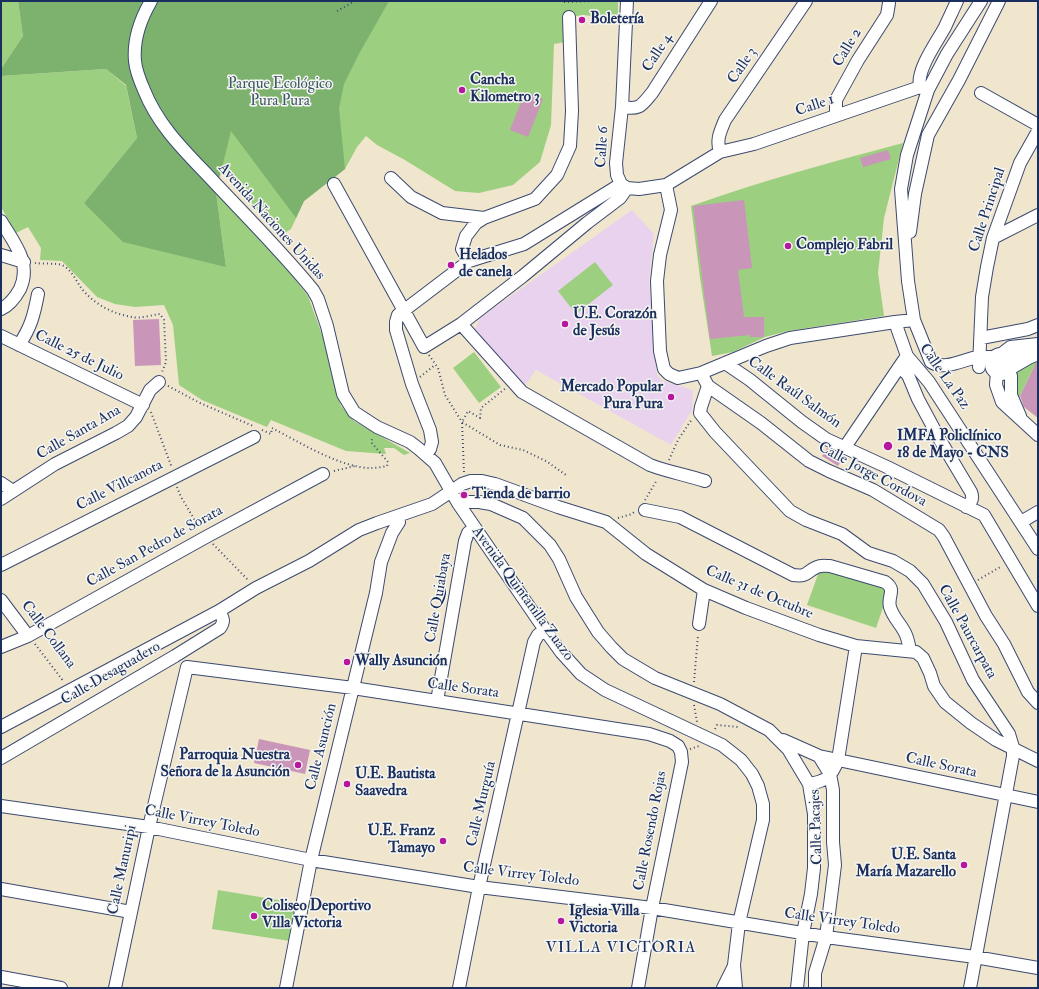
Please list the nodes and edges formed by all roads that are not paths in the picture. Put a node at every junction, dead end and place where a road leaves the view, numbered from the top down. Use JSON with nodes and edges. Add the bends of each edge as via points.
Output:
{"nodes":[{"id":1,"x":151,"y":1,"type":"edge"},
{"id":2,"x":627,"y":1,"type":"edge"},
{"id":3,"x":711,"y":1,"type":"edge"},
{"id":4,"x":806,"y":1,"type":"edge"},
{"id":5,"x":957,"y":1,"type":"edge"},
{"id":6,"x":981,"y":1,"type":"edge"},
{"id":7,"x":999,"y":1,"type":"edge"},
{"id":8,"x":888,"y":2,"type":"edge"},
{"id":9,"x":569,"y":17,"type":"dead end"},
{"id":10,"x":924,"y":88,"type":"junction"},
{"id":11,"x":980,"y":93,"type":"dead end"},
{"id":12,"x":622,"y":107,"type":"junction"},
{"id":13,"x":836,"y":115,"type":"junction"},
{"id":14,"x":1038,"y":125,"type":"edge"},
{"id":15,"x":1038,"y":131,"type":"edge"},
{"id":16,"x":720,"y":152,"type":"junction"},
{"id":17,"x":391,"y":178,"type":"dead end"},
{"id":18,"x":334,"y":184,"type":"dead end"},
{"id":19,"x":624,"y":186,"type":"junction"},
{"id":20,"x":666,"y":186,"type":"junction"},
{"id":21,"x":1038,"y":215,"type":"edge"},
{"id":22,"x":484,"y":218,"type":"junction"},
{"id":23,"x":1,"y":221,"type":"edge"},
{"id":24,"x":993,"y":238,"type":"junction"},
{"id":25,"x":907,"y":253,"type":"junction"},
{"id":26,"x":1,"y":255,"type":"edge"},
{"id":27,"x":469,"y":261,"type":"junction"},
{"id":28,"x":24,"y":262,"type":"junction"},
{"id":29,"x":38,"y":294,"type":"dead end"},
{"id":30,"x":1,"y":309,"type":"edge"},
{"id":31,"x":404,"y":311,"type":"junction"},
{"id":32,"x":914,"y":320,"type":"junction"},
{"id":33,"x":895,"y":322,"type":"junction"},
{"id":34,"x":461,"y":324,"type":"junction"},
{"id":35,"x":1038,"y":325,"type":"edge"},
{"id":36,"x":1,"y":336,"type":"edge"},
{"id":37,"x":981,"y":338,"type":"junction"},
{"id":38,"x":19,"y":345,"type":"junction"},
{"id":39,"x":1038,"y":346,"type":"edge"},
{"id":40,"x":1038,"y":352,"type":"edge"},
{"id":41,"x":907,"y":356,"type":"junction"},
{"id":42,"x":725,"y":363,"type":"junction"},
{"id":43,"x":994,"y":363,"type":"junction"},
{"id":44,"x":900,"y":366,"type":"junction"},
{"id":45,"x":701,"y":373,"type":"junction"},
{"id":46,"x":159,"y":382,"type":"road end"},
{"id":47,"x":708,"y":386,"type":"junction"},
{"id":48,"x":143,"y":405,"type":"junction"},
{"id":49,"x":1038,"y":435,"type":"edge"},
{"id":50,"x":254,"y":437,"type":"dead end"},
{"id":51,"x":845,"y":447,"type":"junction"},
{"id":52,"x":426,"y":455,"type":"junction"},
{"id":53,"x":323,"y":474,"type":"road end"},
{"id":54,"x":705,"y":482,"type":"dead end"},
{"id":55,"x":1,"y":483,"type":"edge"},
{"id":56,"x":451,"y":491,"type":"junction"},
{"id":57,"x":13,"y":492,"type":"junction"},
{"id":58,"x":1,"y":499,"type":"edge"},
{"id":59,"x":458,"y":503,"type":"junction"},
{"id":60,"x":966,"y":507,"type":"junction"},
{"id":61,"x":645,"y":510,"type":"dead end"},
{"id":62,"x":1038,"y":512,"type":"edge"},
{"id":63,"x":398,"y":516,"type":"junction"},
{"id":64,"x":1021,"y":522,"type":"junction"},
{"id":65,"x":475,"y":528,"type":"junction"},
{"id":66,"x":1038,"y":549,"type":"edge"},
{"id":67,"x":1,"y":565,"type":"edge"},
{"id":68,"x":704,"y":590,"type":"junction"},
{"id":69,"x":1,"y":600,"type":"edge"},
{"id":70,"x":1038,"y":606,"type":"edge"},
{"id":71,"x":219,"y":611,"type":"junction"},
{"id":72,"x":699,"y":624,"type":"road end"},
{"id":73,"x":545,"y":630,"type":"junction"},
{"id":74,"x":28,"y":636,"type":"junction"},
{"id":75,"x":856,"y":646,"type":"junction"},
{"id":76,"x":1,"y":647,"type":"edge"},
{"id":77,"x":910,"y":650,"type":"junction"},
{"id":78,"x":187,"y":667,"type":"joint"},
{"id":79,"x":353,"y":688,"type":"junction"},
{"id":80,"x":437,"y":701,"type":"junction"},
{"id":81,"x":1038,"y":703,"type":"edge"},
{"id":82,"x":519,"y":713,"type":"junction"},
{"id":83,"x":1,"y":727,"type":"edge"},
{"id":84,"x":778,"y":737,"type":"junction"},
{"id":85,"x":1013,"y":747,"type":"junction"},
{"id":86,"x":681,"y":752,"type":"joint"},
{"id":87,"x":819,"y":756,"type":"junction"},
{"id":88,"x":1,"y":758,"type":"edge"},
{"id":89,"x":838,"y":760,"type":"junction"},
{"id":90,"x":1038,"y":760,"type":"edge"},
{"id":91,"x":802,"y":771,"type":"junction"},
{"id":92,"x":830,"y":774,"type":"junction"},
{"id":93,"x":809,"y":784,"type":"junction"},
{"id":94,"x":1006,"y":796,"type":"junction"},
{"id":95,"x":1038,"y":802,"type":"edge"},
{"id":96,"x":1,"y":806,"type":"edge"},
{"id":97,"x":149,"y":827,"type":"junction"},
{"id":98,"x":311,"y":860,"type":"junction"},
{"id":99,"x":479,"y":887,"type":"junction"},
{"id":100,"x":1,"y":889,"type":"edge"},
{"id":101,"x":652,"y":908,"type":"junction"},
{"id":102,"x":131,"y":912,"type":"junction"},
{"id":103,"x":739,"y":923,"type":"junction"},
{"id":104,"x":803,"y":933,"type":"junction"},
{"id":105,"x":826,"y":937,"type":"junction"},
{"id":106,"x":975,"y":957,"type":"junction"},
{"id":107,"x":734,"y":965,"type":"junction"},
{"id":108,"x":1038,"y":968,"type":"edge"},
{"id":109,"x":1,"y":977,"type":"edge"},
{"id":110,"x":62,"y":988,"type":"edge"},
{"id":111,"x":114,"y":988,"type":"edge"},
{"id":112,"x":286,"y":988,"type":"edge"},
{"id":113,"x":459,"y":988,"type":"edge"},
{"id":114,"x":638,"y":988,"type":"edge"},
{"id":115,"x":723,"y":988,"type":"edge"},
{"id":116,"x":736,"y":988,"type":"edge"},
{"id":117,"x":797,"y":988,"type":"edge"},
{"id":118,"x":814,"y":988,"type":"edge"},
{"id":119,"x":970,"y":988,"type":"edge"}],
"edges":[{"from":1,"to":52,"type":"street","name":"Avenida Naciones Unidas","via":[[138,30],[135,53],[137,72],[154,112],[186,153],[313,290],[327,326],[343,394],[354,412],[377,427],[410,442]]},
{"from":2,"to":12,"type":"street","name":"Calle 6"},
{"from":3,"to":12,"type":"street","name":"Calle 4","via":[[652,94],[633,109]]},
{"from":4,"to":16,"type":"street","name":"Calle 3","via":[[725,120],[719,136]]},
{"from":5,"to":10,"type":"street","via":[[919,77]]},
{"from":6,"to":10,"type":"street"},
{"from":7,"to":25,"type":"street","via":[[928,135],[915,194]]},
{"from":8,"to":13,"type":"street","name":"Calle 2","via":[[887,15],[836,100]]},
{"from":9,"to":22,"type":"street","via":[[572,111],[570,146],[556,175],[535,199]]},
{"from":10,"to":13,"type":"street","name":"Calle 1"},
{"from":10,"to":25,"type":"street","via":[[901,189]]},
{"from":11,"to":14,"type":"street"},
{"from":12,"to":19,"type":"street","name":"Calle 6","via":[[616,162],[617,175]]},
{"from":13,"to":16,"type":"street","name":"Calle 1","via":[[754,144]]},
{"from":15,"to":24,"type":"street","name":"Calle Principal","via":[[1020,163]]},
{"from":16,"to":20,"type":"street"},
{"from":17,"to":22,"type":"street","via":[[410,197],[442,213]]},
{"from":18,"to":31,"type":"street"},
{"from":19,"to":20,"type":"street","via":[[639,189]]},
{"from":19,"to":27,"type":"street","via":[[524,244]]},
{"from":19,"to":34,"type":"street","via":[[620,198]]},
{"from":20,"to":45,"type":"street","via":[[671,210],[660,255],[657,281],[660,351],[664,369],[669,374],[678,378]]},
{"from":21,"to":24,"type":"street"},
{"from":22,"to":27,"type":"street","via":[[466,236],[462,249]]},
{"from":23,"to":28,"type":"street"},
{"from":24,"to":37,"type":"street","name":"Calle Principal","via":[[982,297]]},
{"from":25,"to":32,"type":"street"},
{"from":26,"to":28,"type":"street"},
{"from":27,"to":31,"type":"street"},
{"from":28,"to":30,"type":"street","via":[[22,284],[16,297],[8,306]]},
{"from":29,"to":38,"type":"street","via":[[34,317]]},
{"from":31,"to":34,"type":"street","via":[[424,347]]},
{"from":31,"to":52,"type":"street","via":[[398,315],[396,330],[412,384],[430,430],[432,442]]},
{"from":32,"to":33,"type":"street"},
{"from":32,"to":43,"type":"street","via":[[931,362],[935,365]]},
{"from":33,"to":41,"type":"street","name":"Calle La Paz"},
{"from":33,"to":42,"type":"street","via":[[790,338]]},
{"from":34,"to":54,"type":"street","via":[[522,392],[650,465]]},
{"from":35,"to":37,"type":"street"},
{"from":36,"to":38,"type":"street","name":"Calle 25 de Julio"},
{"from":37,"to":43,"type":"street","name":"Calle Principal"},
{"from":38,"to":48,"type":"street","name":"Calle 25 de Julio"},
{"from":39,"to":43,"type":"main road","via":[[1011,349]]},
{"from":40,"to":43,"type":"main road"},
{"from":41,"to":44,"type":"street","name":"Calle Raúl Salmón"},
{"from":41,"to":64,"type":"street","name":"Calle La Paz","via":[[929,382]]},
{"from":42,"to":45,"type":"street"},
{"from":42,"to":51,"type":"street","name":"Calle Raúl Salmón","via":[[826,439]]},
{"from":43,"to":49,"type":"street","via":[[996,385],[1002,402]]},
{"from":44,"to":51,"type":"street","name":"Calle Raúl Salmón"},
{"from":44,"to":60,"type":"street","via":[[908,375],[940,440],[973,496]]},
{"from":45,"to":47,"type":"street"},
{"from":46,"to":48,"type":"street","name":"Calle Santa Ana","via":[[150,390]]},
{"from":47,"to":81,"type":"street","name":"Calle Jorge Cordova","via":[[809,461],[873,490],[939,530],[1004,644],[1028,692]]},
{"from":47,"to":85,"type":"street","name":"Calle Paurcarpata","via":[[700,414],[790,511],[842,534],[868,553],[893,561],[919,580],[946,622],[973,680],[1009,734]]},
{"from":48,"to":57,"type":"street","name":"Calle Santa Ana","via":[[136,417],[122,430],[55,464]]},
{"from":50,"to":67,"type":"street","name":"Calle Villcanota"},
{"from":51,"to":60,"type":"street","name":"Calle Raúl Salmón"},
{"from":52,"to":56,"type":"street","name":"Avenida Naciones Unidas","via":[[435,463]]},
{"from":53,"to":74,"type":"street","name":"Calle San Pedro de Sorata"},
{"from":55,"to":57,"type":"street"},
{"from":56,"to":59,"type":"street","name":"Avenida Naciones Unidas"},
{"from":56,"to":63,"type":"street","name":"Calle Desaguadero","via":[[432,504]]},
{"from":56,"to":68,"type":"street","name":"Calle 31 de Octubre","via":[[462,484],[482,481],[606,522],[646,554]]},
{"from":57,"to":58,"type":"street","name":"Calle Santa Ana"},
{"from":59,"to":65,"type":"street","name":"Avenida Quintanilla Zuazo"},
{"from":59,"to":84,"type":"street","via":[[491,504],[523,518],[550,545],[576,597],[598,632],[624,659],[655,678],[720,704],[763,726]]},
{"from":60,"to":70,"type":"street","name":"Calle Raúl Salmón","via":[[984,515]]},
{"from":61,"to":77,"type":"street","via":[[680,517],[793,575],[801,576],[816,567],[830,566],[885,582],[891,590],[891,610],[906,634]]},
{"from":62,"to":64,"type":"street"},
{"from":63,"to":71,"type":"street","name":"Calle Desaguadero","via":[[359,530]]},
{"from":63,"to":79,"type":"street","name":"Calle Asunción","via":[[398,522],[381,562]]},
{"from":64,"to":66,"type":"street","name":"Calle La Paz"},
{"from":65,"to":73,"type":"street","name":"Avenida Quintanilla Zuazo"},
{"from":65,"to":80,"type":"street","name":"Calle Quiabaya","via":[[468,533],[465,541]]},
{"from":68,"to":72,"type":"street"},
{"from":68,"to":75,"type":"street","name":"Calle 31 de Octubre","via":[[819,635]]},
{"from":69,"to":74,"type":"street","name":"Calle Collana"},
{"from":71,"to":83,"type":"street","name":"Calle Desaguadero"},
{"from":71,"to":88,"type":"street","name":"Calle Desaguadero","via":[[224,620],[220,628]]},
{"from":73,"to":82,"type":"street","name":"Calle Murguía","via":[[534,642]]},
{"from":73,"to":103,"type":"street","name":"Avenida Quintanilla Zuazo","via":[[561,652],[592,682],[722,745],[741,760],[752,774],[763,804],[763,820]]},
{"from":74,"to":76,"type":"street","name":"Calle San Pedro de Sorata"},
{"from":75,"to":77,"type":"street","name":"Calle 31 de Octubre"},
{"from":75,"to":89,"type":"street"},
{"from":77,"to":85,"type":"street","via":[[923,658],[934,686],[945,702],[996,740]]},
{"from":78,"to":79,"type":"street","name":"Calle Sorata"},
{"from":78,"to":97,"type":"street","name":"Calle Manuripi"},
{"from":79,"to":80,"type":"street","name":"Calle Sorata"},
{"from":79,"to":98,"type":"street","name":"Calle Asunción"},
{"from":80,"to":82,"type":"street","name":"Calle Sorata"},
{"from":82,"to":86,"type":"street","name":"Calle Sorata","via":[[649,734],[670,740]]},
{"from":82,"to":99,"type":"street","name":"Calle Murguía"},
{"from":84,"to":87,"type":"street"},
{"from":84,"to":91,"type":"street","name":"Calle Pacajes"},
{"from":85,"to":90,"type":"street"},
{"from":85,"to":94,"type":"street","name":"Calle Paurcarpata","via":[[1014,756]]},
{"from":86,"to":101,"type":"street","name":"Calle Rosendo Rojas","via":[[682,762]]},
{"from":87,"to":89,"type":"street","name":"Calle Sorata"},
{"from":87,"to":91,"type":"street","via":[[806,763]]},
{"from":87,"to":92,"type":"street","name":"Calle Pacajes"},
{"from":89,"to":92,"type":"street"},
{"from":89,"to":94,"type":"street","name":"Calle Sorata"},
{"from":91,"to":93,"type":"street","name":"Calle Pacajes"},
{"from":92,"to":93,"type":"street","via":[[825,780]]},
{"from":92,"to":105,"type":"street","name":"Calle Pacajes","via":[[834,790],[835,865]]},
{"from":93,"to":104,"type":"street","name":"Calle Pacajes","via":[[814,814],[814,868]]},
{"from":94,"to":95,"type":"street","name":"Calle Sorata"},
{"from":94,"to":106,"type":"street","name":"Calle Paurcarpata"},
{"from":96,"to":97,"type":"street","name":"Calle Virrey Toledo"},
{"from":97,"to":98,"type":"street","name":"Calle Virrey Toledo"},
{"from":97,"to":102,"type":"street","name":"Calle Manuripi"},
{"from":98,"to":99,"type":"street","name":"Calle Virrey Toledo"},
{"from":98,"to":112,"type":"street","name":"Calle Asunción"},
{"from":99,"to":101,"type":"street","name":"Calle Virrey Toledo"},
{"from":99,"to":113,"type":"street","name":"Calle Murguía"},
{"from":100,"to":102,"type":"street"},
{"from":101,"to":103,"type":"street","name":"Calle Virrey Toledo"},
{"from":101,"to":114,"type":"street","name":"Calle Rosendo Rojas"},
{"from":102,"to":111,"type":"street","name":"Calle Manuripi"},
{"from":103,"to":104,"type":"street","name":"Calle Virrey Toledo"},
{"from":103,"to":107,"type":"street","name":"Avenida Quintanilla Zuazo"},
{"from":104,"to":105,"type":"street","name":"Calle Virrey Toledo"},
{"from":104,"to":117,"type":"street","name":"Calle Pacajes"},
{"from":105,"to":106,"type":"street","name":"Calle Virrey Toledo"},
{"from":105,"to":118,"type":"street","name":"Calle Pacajes","via":[[815,972]]},
{"from":106,"to":108,"type":"street","name":"Calle Virrey Toledo"},
{"from":106,"to":119,"type":"street","name":"Calle Paurcarpata"},
{"from":107,"to":115,"type":"street"},
{"from":107,"to":116,"type":"street","name":"Avenida Quintanilla Zuazo"},
{"from":109,"to":110,"type":"street"}]}
